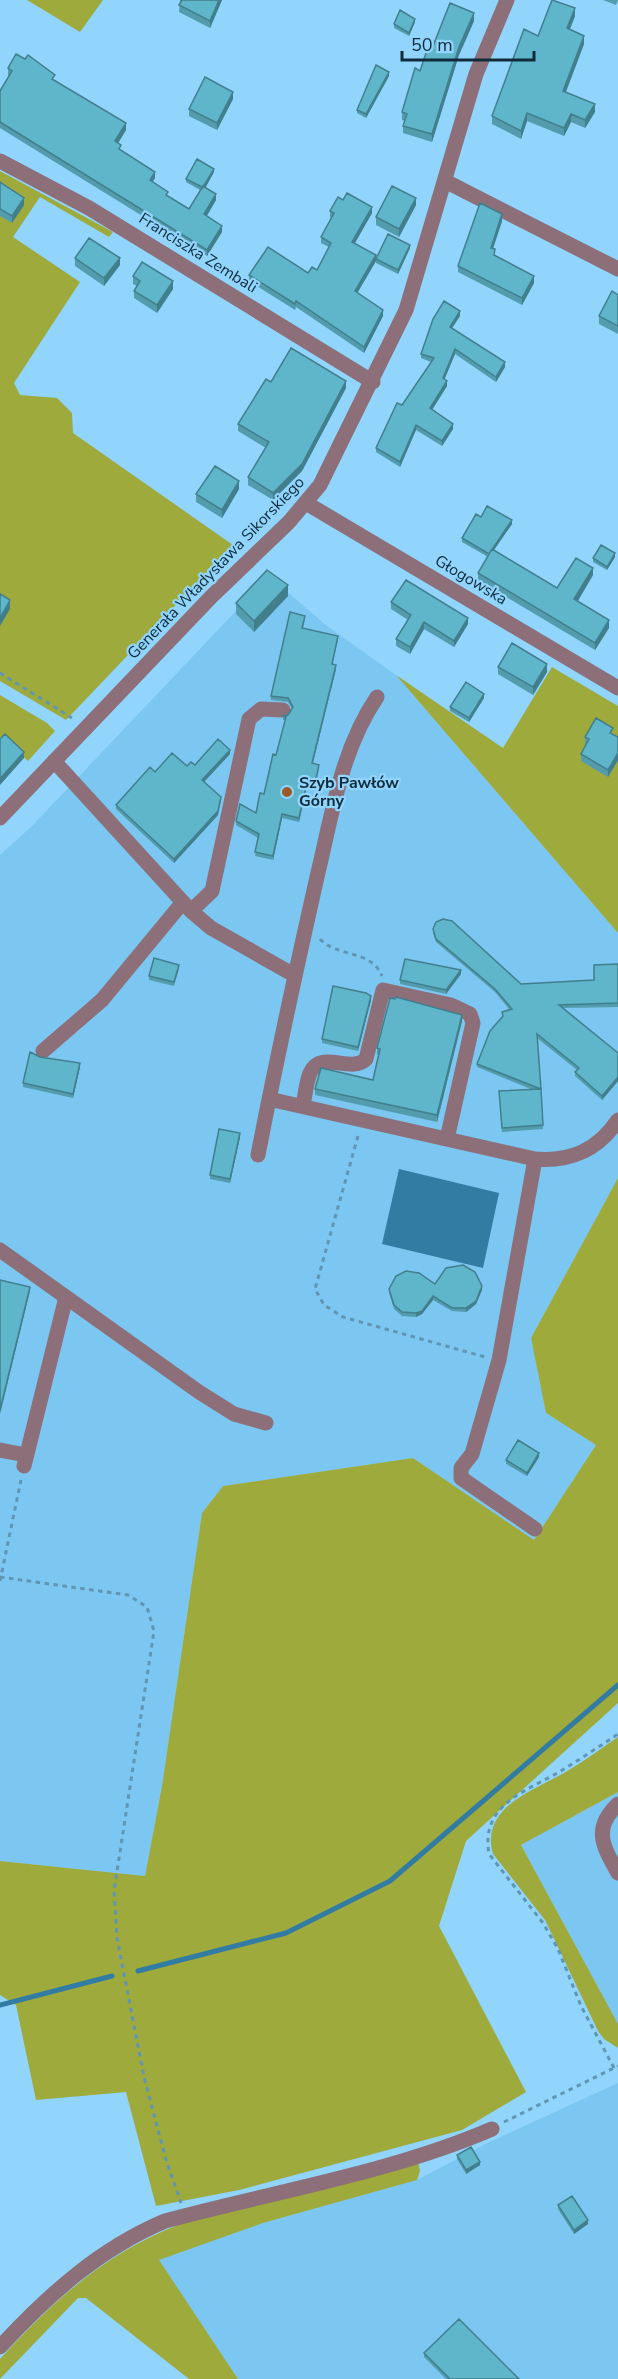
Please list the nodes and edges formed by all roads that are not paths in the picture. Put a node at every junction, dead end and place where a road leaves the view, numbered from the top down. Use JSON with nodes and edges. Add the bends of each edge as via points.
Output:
{"nodes":[{"id":1,"x":507,"y":0,"type":"edge"},
{"id":2,"x":0,"y":161,"type":"edge"},
{"id":3,"x":446,"y":182,"type":"junction"},
{"id":4,"x":618,"y":269,"type":"edge"},
{"id":5,"x":373,"y":382,"type":"junction"},
{"id":6,"x":306,"y":503,"type":"junction"},
{"id":7,"x":618,"y":688,"type":"edge"},
{"id":8,"x":377,"y":697,"type":"dead end"},
{"id":9,"x":283,"y":710,"type":"dead end"},
{"id":10,"x":54,"y":761,"type":"junction"},
{"id":11,"x":0,"y":818,"type":"edge"},
{"id":12,"x":187,"y":906,"type":"junction"},
{"id":13,"x":294,"y":975,"type":"junction"},
{"id":14,"x":43,"y":1051,"type":"dead end"},
{"id":15,"x":269,"y":1099,"type":"junction"},
{"id":16,"x":303,"y":1106,"type":"junction"},
{"id":17,"x":618,"y":1120,"type":"edge"},
{"id":18,"x":447,"y":1139,"type":"junction"},
{"id":19,"x":258,"y":1155,"type":"dead end"},
{"id":20,"x":535,"y":1159,"type":"junction"},
{"id":21,"x":0,"y":1250,"type":"edge"},
{"id":22,"x":66,"y":1297,"type":"junction"},
{"id":23,"x":266,"y":1423,"type":"dead end"},
{"id":24,"x":0,"y":1450,"type":"edge"},
{"id":25,"x":536,"y":1528,"type":"dead end"},
{"id":26,"x":618,"y":1804,"type":"edge"},
{"id":27,"x":618,"y":1873,"type":"edge"},
{"id":28,"x":492,"y":2128,"type":"road end"},
{"id":29,"x":0,"y":2347,"type":"edge"}],
"edges":[{"from":1,"to":3,"type":"street","name":"Generała Władysława Sikorskiego","via":[[476,74]]},
{"from":2,"to":5,"type":"street","name":"Franciszka Zembali","via":[[89,208]]},
{"from":3,"to":4,"type":"street"},
{"from":3,"to":5,"type":"street","name":"Generała Władysława Sikorskiego","via":[[406,310]]},
{"from":5,"to":6,"type":"street","name":"Generała Władysława Sikorskiego","via":[[325,477]]},
{"from":6,"to":7,"type":"street","name":"Głogowska"},
{"from":6,"to":10,"type":"street","name":"Generała Władysława Sikorskiego"},
{"from":8,"to":13,"type":"street","via":[[355,735],[345,763]]},
{"from":9,"to":12,"type":"street","via":[[261,708],[249,719],[212,891]]},
{"from":10,"to":11,"type":"street","name":"Generała Władysława Sikorskiego"},
{"from":10,"to":12,"type":"street"},
{"from":12,"to":13,"type":"street","via":[[211,927]]},
{"from":12,"to":14,"type":"street","via":[[102,1000]]},
{"from":13,"to":15,"type":"street"},
{"from":15,"to":16,"type":"street"},
{"from":15,"to":19,"type":"street"},
{"from":16,"to":18,"type":"street"},
{"from":16,"to":18,"type":"street","via":[[310,1072],[316,1066],[326,1062],[355,1065],[366,1059],[383,990],[451,1005],[470,1014],[473,1023]]},
{"from":17,"to":20,"type":"street","via":[[597,1143],[577,1155],[558,1161]]},
{"from":18,"to":20,"type":"street"},
{"from":20,"to":25,"type":"street","via":[[499,1360],[472,1454],[461,1468],[460,1478]]},
{"from":21,"to":22,"type":"street"},
{"from":22,"to":23,"type":"street","via":[[199,1392],[234,1414]]},
{"from":22,"to":24,"type":"street","via":[[25,1460]]},
{"from":26,"to":27,"type":"street","via":[[607,1814],[601,1832],[603,1847]]},
{"from":28,"to":29,"type":"street","via":[[387,2164],[146,2229],[92,2262],[49,2296]]}]}
